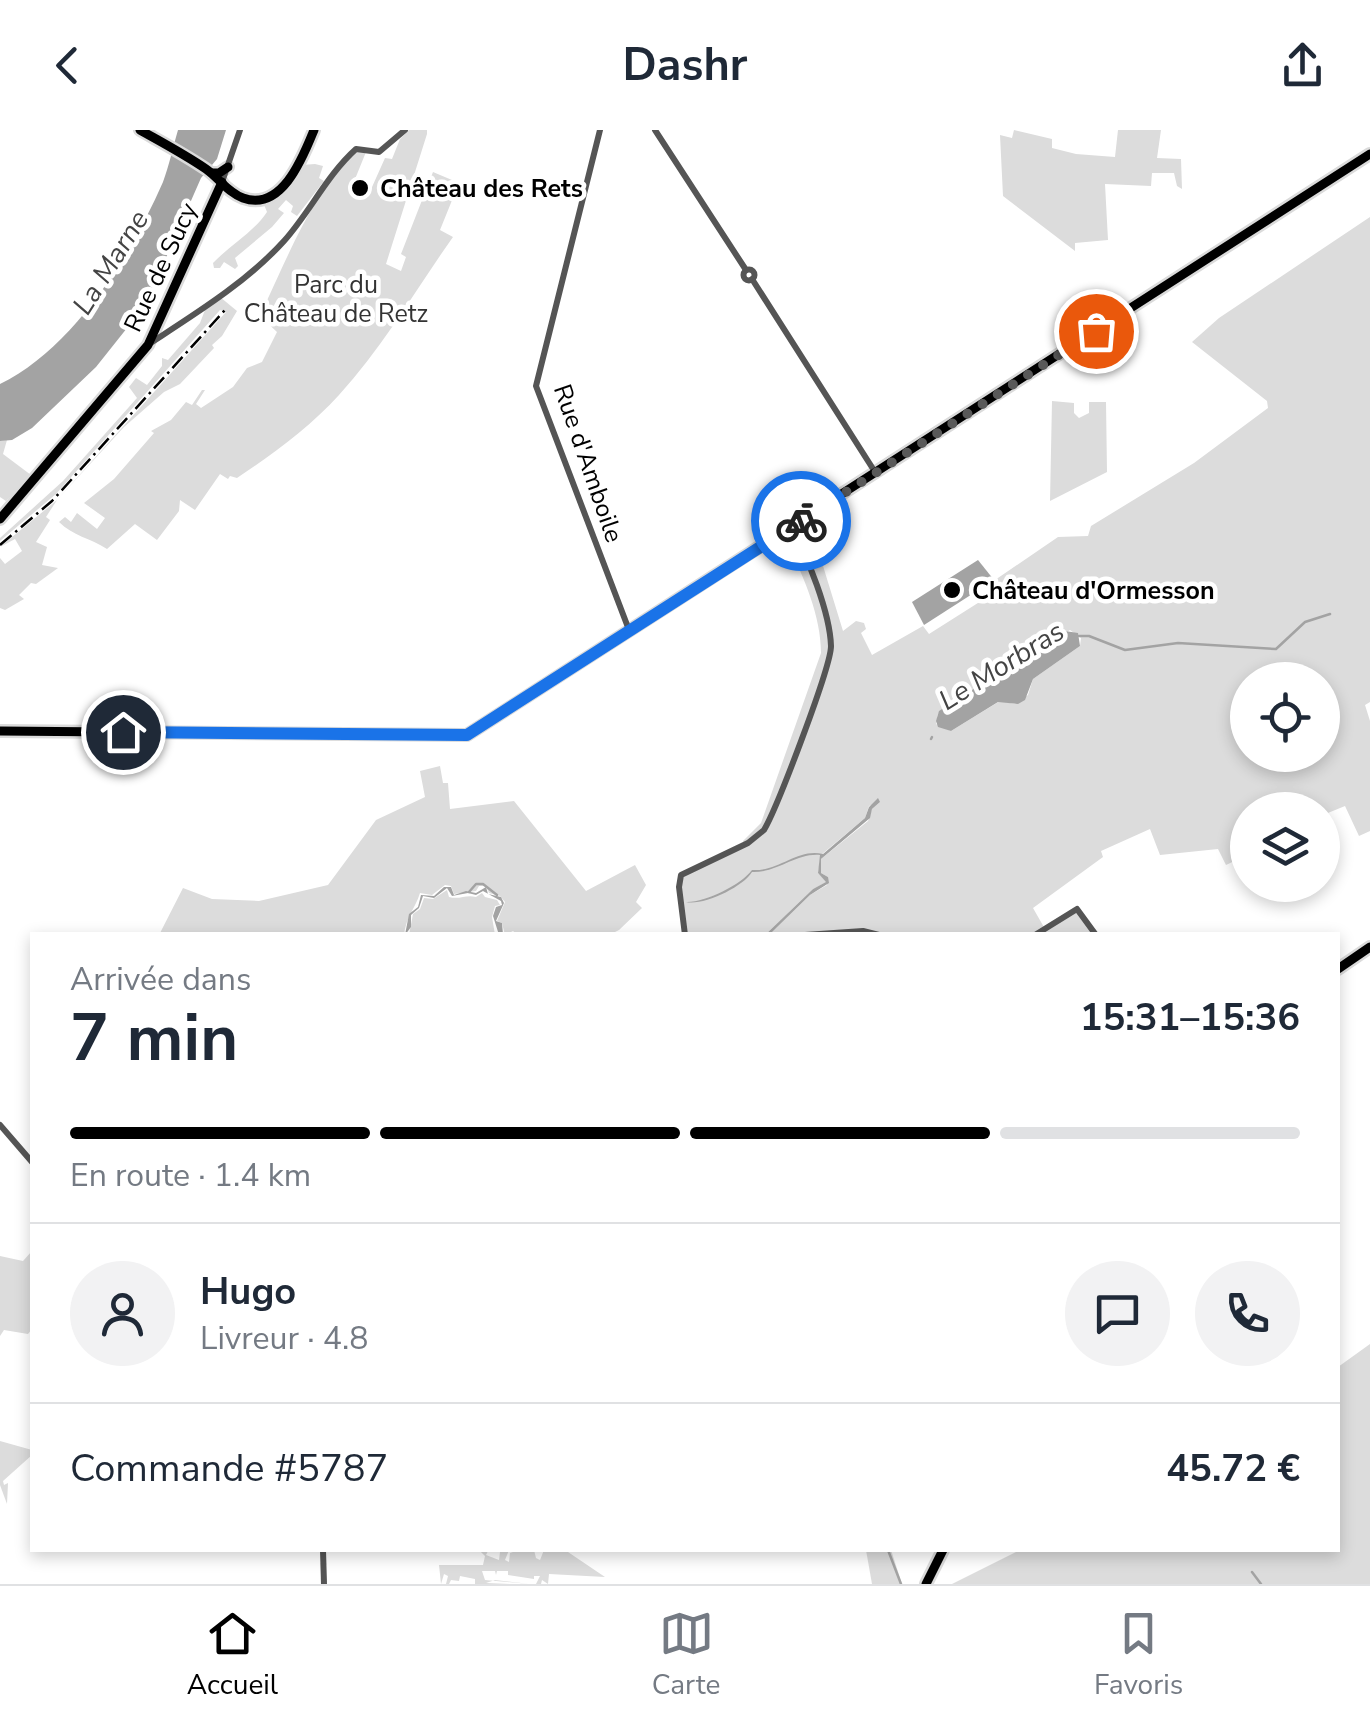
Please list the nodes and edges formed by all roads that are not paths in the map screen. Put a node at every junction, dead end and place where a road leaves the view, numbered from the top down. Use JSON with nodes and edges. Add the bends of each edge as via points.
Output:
{"nodes":[{"id":1,"x":140,"y":130,"type":"edge"},
{"id":2,"x":240,"y":130,"type":"edge"},
{"id":3,"x":314,"y":130,"type":"edge"},
{"id":4,"x":405,"y":130,"type":"edge"},
{"id":5,"x":600,"y":130,"type":"edge"},
{"id":6,"x":656,"y":130,"type":"edge"},
{"id":7,"x":1370,"y":154,"type":"edge"},
{"id":8,"x":228,"y":167,"type":"junction"},
{"id":9,"x":211,"y":175,"type":"junction"},
{"id":10,"x":222,"y":182,"type":"junction"},
{"id":11,"x":148,"y":344,"type":"junction"},
{"id":12,"x":875,"y":472,"type":"junction"},
{"id":13,"x":0,"y":518,"type":"edge"},
{"id":14,"x":790,"y":528,"type":"junction"},
{"id":15,"x":799,"y":542,"type":"junction"},
{"id":16,"x":629,"y":631,"type":"junction"},
{"id":17,"x":0,"y":731,"type":"edge"},
{"id":18,"x":685,"y":932,"type":"edge"},
{"id":19,"x":1039,"y":932,"type":"edge"},
{"id":20,"x":1094,"y":932,"type":"edge"},
{"id":21,"x":1370,"y":947,"type":"edge"},
{"id":22,"x":1340,"y":968,"type":"edge"},
{"id":23,"x":0,"y":1126,"type":"edge"},
{"id":24,"x":30,"y":1160,"type":"edge"},
{"id":25,"x":323,"y":1552,"type":"edge"},
{"id":26,"x":942,"y":1552,"type":"edge"},
{"id":27,"x":324,"y":1584,"type":"edge"},
{"id":28,"x":926,"y":1584,"type":"edge"}],
"edges":[{"from":1,"to":9,"type":"main road"},
{"from":2,"to":8,"type":"street"},
{"from":3,"to":10,"type":"main road","via":[[290,179],[270,196],[253,200]]},
{"from":4,"to":11,"type":"street","via":[[382,150],[356,149],[268,256]]},
{"from":5,"to":16,"type":"street","name":"Rue d'Amboile","via":[[536,386]]},
{"from":6,"to":12,"type":"street","via":[[746,270],[744,278],[752,279]]},
{"from":7,"to":12,"type":"main road"},
{"from":8,"to":9,"type":"main road"},
{"from":8,"to":10,"type":"street"},
{"from":9,"to":10,"type":"main road"},
{"from":10,"to":11,"type":"main road","name":"Rue de Sucy"},
{"from":11,"to":13,"type":"main road","name":"Rue de Sucy"},
{"from":12,"to":14,"type":"main road"},
{"from":14,"to":15,"type":"street"},
{"from":14,"to":15,"type":"street"},
{"from":14,"to":16,"type":"main road"},
{"from":15,"to":18,"type":"street","via":[[828,627],[827,666],[764,830],[684,872]]},
{"from":16,"to":17,"type":"main road","via":[[460,736]]},
{"from":19,"to":20,"type":"street","via":[[1077,909]]},
{"from":21,"to":22,"type":"main road"},
{"from":23,"to":24,"type":"street"},
{"from":25,"to":27,"type":"street"},
{"from":26,"to":28,"type":"main road"}]}
